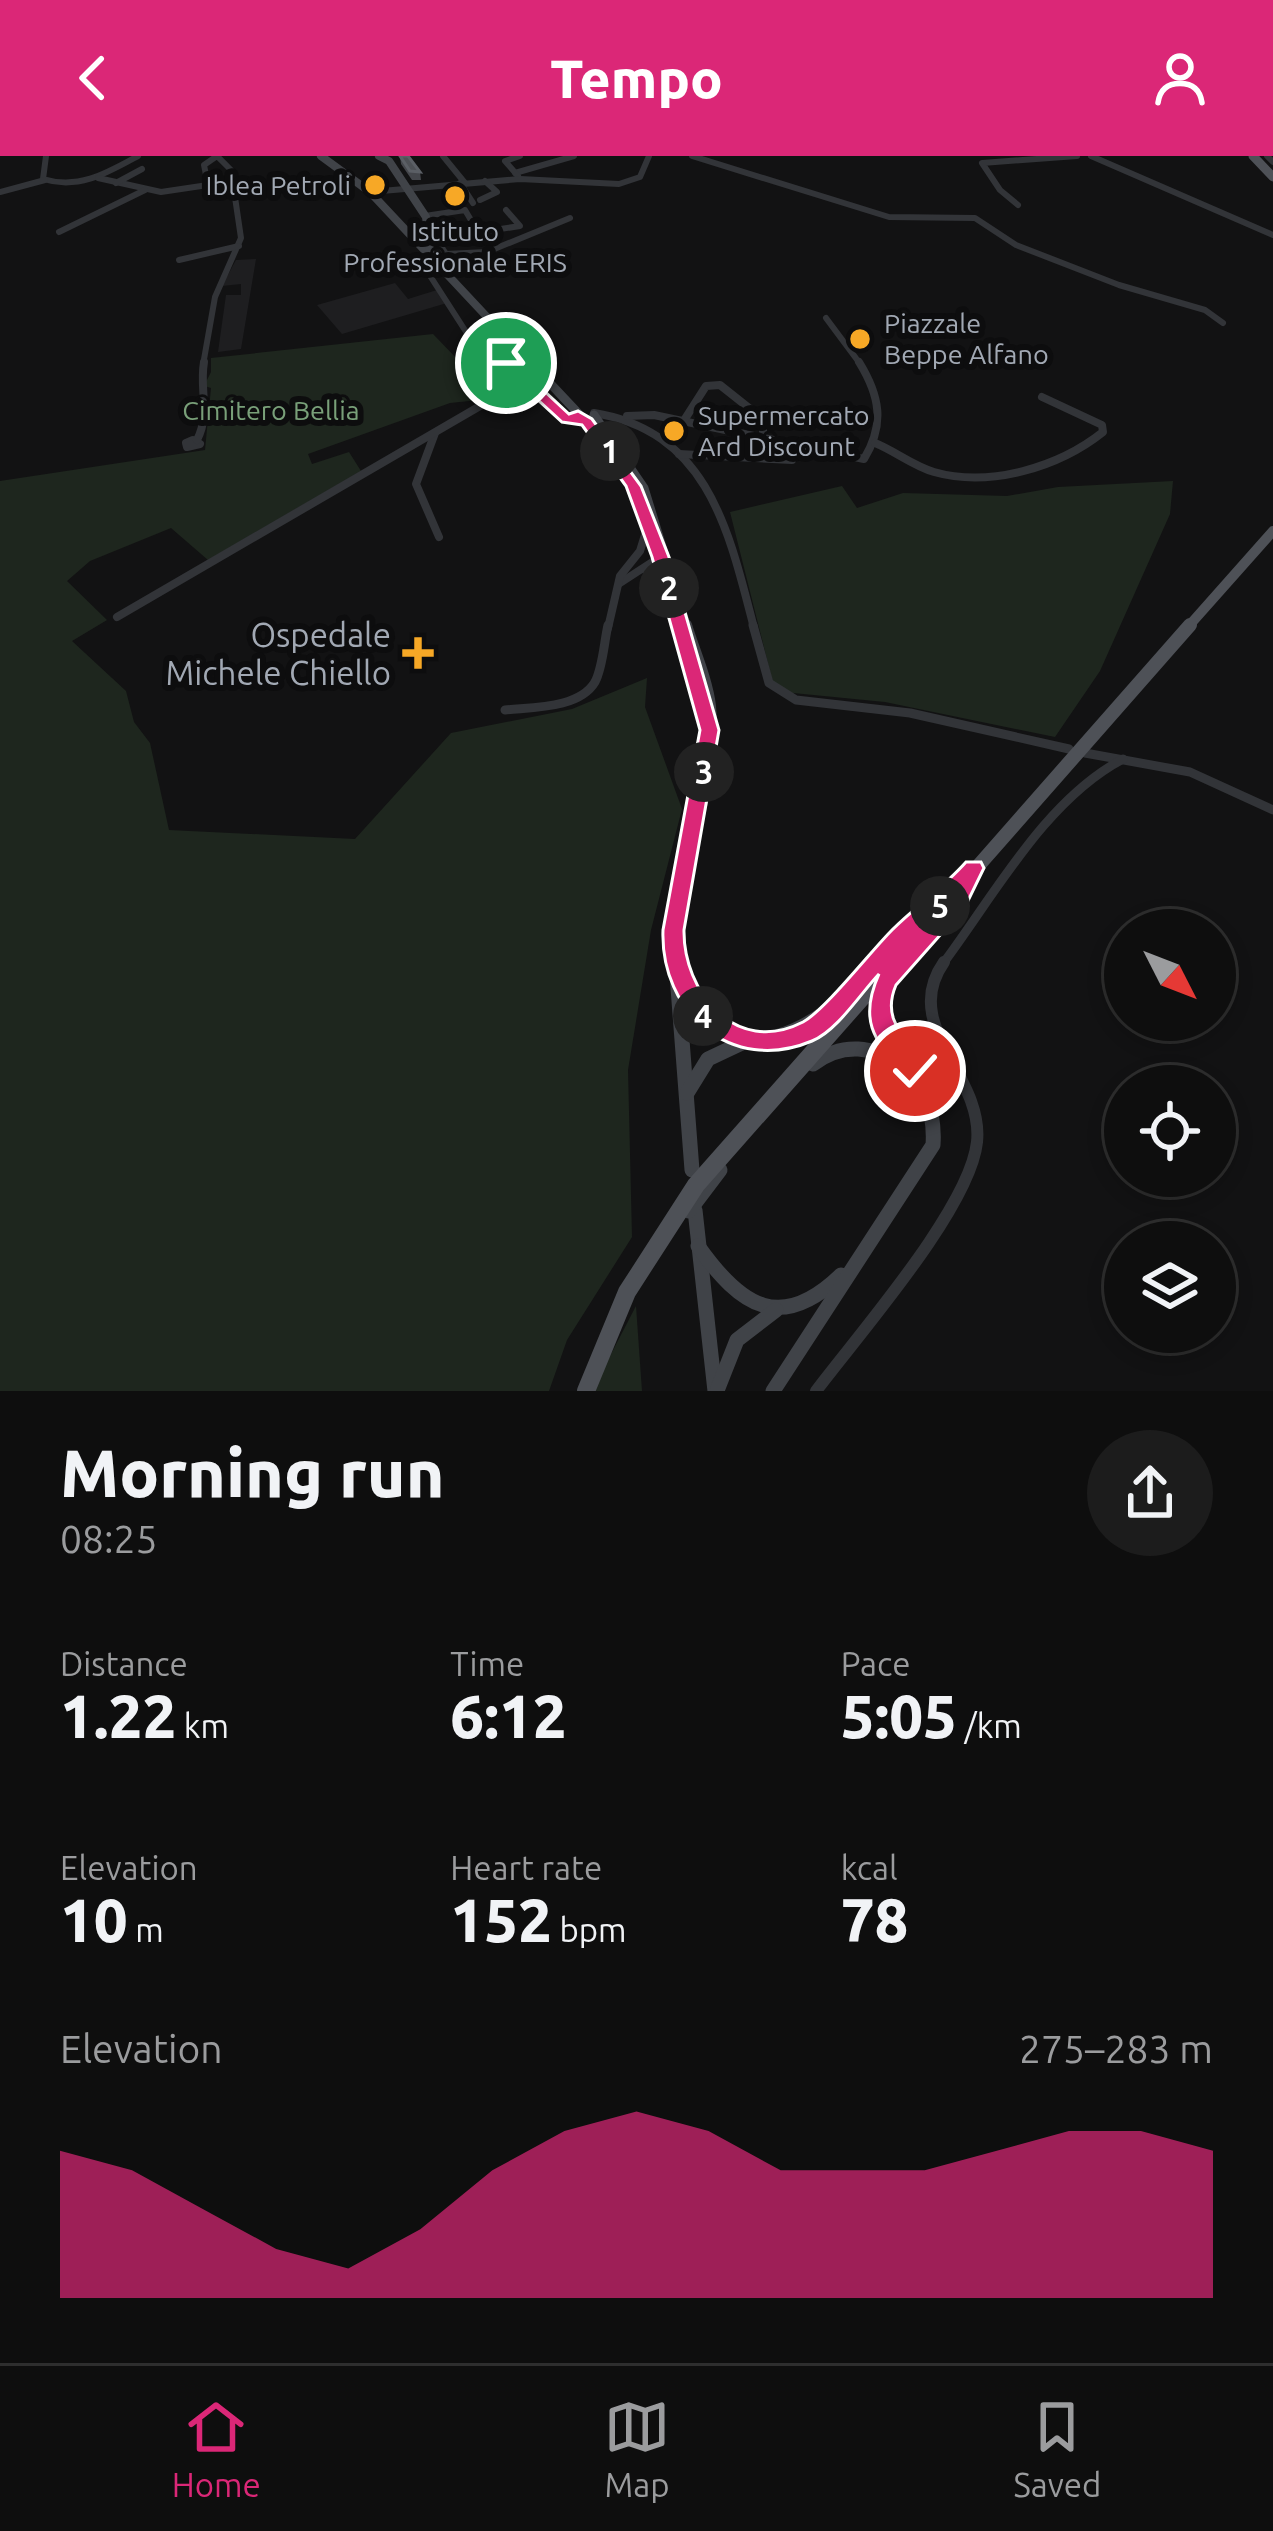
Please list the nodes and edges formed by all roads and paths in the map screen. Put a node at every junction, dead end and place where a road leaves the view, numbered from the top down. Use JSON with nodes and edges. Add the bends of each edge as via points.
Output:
{"nodes":[{"id":1,"x":46,"y":156,"type":"edge"},
{"id":2,"x":138,"y":156,"type":"edge"},
{"id":3,"x":218,"y":156,"type":"edge"},
{"id":4,"x":402,"y":156,"type":"edge"},
{"id":5,"x":443,"y":156,"type":"edge"},
{"id":6,"x":520,"y":156,"type":"edge"},
{"id":7,"x":544,"y":156,"type":"edge"},
{"id":8,"x":571,"y":156,"type":"edge"},
{"id":9,"x":639,"y":156,"type":"edge"},
{"id":10,"x":650,"y":156,"type":"edge"},
{"id":11,"x":692,"y":156,"type":"edge"},
{"id":12,"x":1077,"y":156,"type":"edge"},
{"id":13,"x":1091,"y":156,"type":"edge"},
{"id":14,"x":1253,"y":156,"type":"edge"},
{"id":15,"x":323,"y":157,"type":"edge"},
{"id":16,"x":384,"y":158,"type":"edge"},
{"id":17,"x":555,"y":163,"type":"junction"},
{"id":18,"x":642,"y":166,"type":"junction"},
{"id":19,"x":542,"y":167,"type":"junction"},
{"id":20,"x":142,"y":169,"type":"dead end"},
{"id":21,"x":517,"y":176,"type":"junction"},
{"id":22,"x":1273,"y":177,"type":"edge"},
{"id":23,"x":98,"y":178,"type":"junction"},
{"id":24,"x":545,"y":179,"type":"junction"},
{"id":25,"x":45,"y":180,"type":"junction"},
{"id":26,"x":485,"y":181,"type":"junction"},
{"id":27,"x":116,"y":183,"type":"junction"},
{"id":28,"x":462,"y":183,"type":"junction"},
{"id":29,"x":408,"y":188,"type":"junction"},
{"id":30,"x":146,"y":190,"type":"junction"},
{"id":31,"x":368,"y":191,"type":"junction"},
{"id":32,"x":0,"y":192,"type":"edge"},
{"id":33,"x":1018,"y":205,"type":"dead end"},
{"id":34,"x":506,"y":210,"type":"dead end"},
{"id":35,"x":425,"y":216,"type":"junction"},
{"id":36,"x":570,"y":218,"type":"dead end"},
{"id":37,"x":59,"y":232,"type":"dead end"},
{"id":38,"x":478,"y":232,"type":"junction"},
{"id":39,"x":410,"y":235,"type":"junction"},
{"id":40,"x":432,"y":236,"type":"junction"},
{"id":41,"x":1273,"y":236,"type":"edge"},
{"id":42,"x":239,"y":246,"type":"junction"},
{"id":43,"x":179,"y":260,"type":"dead end"},
{"id":44,"x":432,"y":260,"type":"junction"},
{"id":45,"x":826,"y":318,"type":"dead end"},
{"id":46,"x":1223,"y":322,"type":"dead end"},
{"id":47,"x":522,"y":377,"type":"junction"},
{"id":48,"x":1042,"y":397,"type":"dead end"},
{"id":49,"x":587,"y":415,"type":"junction"},
{"id":50,"x":621,"y":417,"type":"junction"},
{"id":51,"x":683,"y":422,"type":"junction"},
{"id":52,"x":435,"y":433,"type":"junction"},
{"id":53,"x":652,"y":433,"type":"junction"},
{"id":54,"x":197,"y":440,"type":"dead end"},
{"id":55,"x":763,"y":440,"type":"junction"},
{"id":56,"x":874,"y":442,"type":"junction"},
{"id":57,"x":680,"y":454,"type":"junction"},
{"id":58,"x":792,"y":460,"type":"dead end"},
{"id":59,"x":651,"y":516,"type":"junction"},
{"id":60,"x":1273,"y":530,"type":"edge"},
{"id":61,"x":439,"y":537,"type":"dead end"},
{"id":62,"x":660,"y":557,"type":"junction"},
{"id":63,"x":634,"y":558,"type":"junction"},
{"id":64,"x":638,"y":569,"type":"junction"},
{"id":65,"x":666,"y":578,"type":"junction"},
{"id":66,"x":617,"y":589,"type":"junction"},
{"id":67,"x":117,"y":616,"type":"dead end"},
{"id":68,"x":693,"y":638,"type":"junction"},
{"id":69,"x":505,"y":710,"type":"dead end"},
{"id":70,"x":710,"y":730,"type":"junction"},
{"id":71,"x":1070,"y":749,"type":"dead end"},
{"id":72,"x":1085,"y":753,"type":"dead end"},
{"id":73,"x":1123,"y":759,"type":"junction"},
{"id":74,"x":1273,"y":809,"type":"edge"},
{"id":75,"x":974,"y":868,"type":"junction"},
{"id":76,"x":940,"y":906,"type":"junction"},
{"id":77,"x":673,"y":959,"type":"junction"},
{"id":78,"x":751,"y":1040,"type":"junction"},
{"id":79,"x":915,"y":1071,"type":"junction"},
{"id":80,"x":686,"y":1097,"type":"junction"},
{"id":81,"x":692,"y":1170,"type":"dead end"},
{"id":82,"x":695,"y":1210,"type":"dead end"},
{"id":83,"x":698,"y":1246,"type":"junction"},
{"id":84,"x":865,"y":1247,"type":"junction"},
{"id":85,"x":627,"y":1292,"type":"junction"},
{"id":86,"x":776,"y":1310,"type":"junction"},
{"id":87,"x":586,"y":1391,"type":"edge"},
{"id":88,"x":716,"y":1391,"type":"edge"},
{"id":89,"x":773,"y":1391,"type":"edge"},
{"id":90,"x":816,"y":1391,"type":"edge"}],
"edges":[{"from":1,"to":25,"type":"street"},
{"from":2,"to":23,"type":"street"},
{"from":3,"to":30,"type":"street","via":[[203,165],[208,185]]},
{"from":3,"to":42,"type":"street","via":[[231,170]]},
{"from":4,"to":16,"type":"street"},
{"from":5,"to":28,"type":"street"},
{"from":6,"to":19,"type":"street"},
{"from":6,"to":21,"type":"street","via":[[505,160]]},
{"from":7,"to":17,"type":"street"},
{"from":8,"to":17,"type":"street"},
{"from":9,"to":18,"type":"street"},
{"from":10,"to":18,"type":"street"},
{"from":11,"to":46,"type":"street","via":[[889,217],[975,218],[1016,245]]},
{"from":12,"to":33,"type":"street","via":[[982,163]]},
{"from":13,"to":41,"type":"street"},
{"from":14,"to":22,"type":"main road"},
{"from":15,"to":31,"type":"main road"},
{"from":16,"to":29,"type":"main road"},
{"from":17,"to":19,"type":"street"},
{"from":18,"to":24,"type":"street","via":[[640,177],[625,183]]},
{"from":19,"to":21,"type":"street"},
{"from":19,"to":24,"type":"street"},
{"from":20,"to":27,"type":"street"},
{"from":21,"to":24,"type":"street"},
{"from":21,"to":26,"type":"street"},
{"from":23,"to":25,"type":"street"},
{"from":23,"to":27,"type":"street"},
{"from":25,"to":32,"type":"street"},
{"from":26,"to":28,"type":"street"},
{"from":26,"to":28,"type":"street","via":[[497,192],[477,202]]},
{"from":27,"to":30,"type":"street"},
{"from":28,"to":29,"type":"street"},
{"from":29,"to":31,"type":"street"},
{"from":29,"to":35,"type":"main road"},
{"from":30,"to":37,"type":"street"},
{"from":31,"to":39,"type":"main road"},
{"from":34,"to":38,"type":"street","via":[[520,226]]},
{"from":35,"to":38,"type":"street","via":[[465,209]]},
{"from":35,"to":40,"type":"main road"},
{"from":36,"to":40,"type":"street","via":[[487,252],[446,254]]},
{"from":38,"to":40,"type":"street"},
{"from":39,"to":40,"type":"main road"},
{"from":39,"to":44,"type":"main road"},
{"from":40,"to":44,"type":"main road"},
{"from":42,"to":43,"type":"street"},
{"from":42,"to":54,"type":"street","via":[[215,297]]},
{"from":44,"to":47,"type":"street","via":[[425,268],[479,352]]},
{"from":44,"to":49,"type":"main road"},
{"from":45,"to":56,"type":"street","via":[[875,379]]},
{"from":47,"to":49,"type":"street","via":[[567,419]]},
{"from":47,"to":52,"type":"street"},
{"from":48,"to":56,"type":"street","via":[[1102,425],[1102,432],[1063,461],[965,474],[930,470]]},
{"from":49,"to":50,"type":"street"},
{"from":49,"to":53,"type":"street"},
{"from":49,"to":59,"type":"main road","via":[[637,477]]},
{"from":50,"to":51,"type":"street"},
{"from":50,"to":53,"type":"street"},
{"from":51,"to":55,"type":"street"},
{"from":51,"to":55,"type":"street","via":[[706,386],[720,385],[763,419]]},
{"from":52,"to":61,"type":"street","via":[[416,484]]},
{"from":52,"to":67,"type":"street"},
{"from":53,"to":57,"type":"street"},
{"from":55,"to":56,"type":"street","via":[[861,459]]},
{"from":57,"to":58,"type":"street"},
{"from":57,"to":71,"type":"street","via":[[721,512],[759,655],[778,692]]},
{"from":59,"to":62,"type":"main road"},
{"from":59,"to":63,"type":"street"},
{"from":59,"to":68,"type":"main road"},
{"from":60,"to":75,"type":"main road"},
{"from":62,"to":63,"type":"street"},
{"from":62,"to":64,"type":"street"},
{"from":62,"to":65,"type":"main road"},
{"from":62,"to":68,"type":"street"},
{"from":63,"to":66,"type":"street"},
{"from":64,"to":65,"type":"street"},
{"from":64,"to":66,"type":"street"},
{"from":65,"to":70,"type":"main road"},
{"from":66,"to":69,"type":"street","via":[[589,690],[563,703]]},
{"from":68,"to":70,"type":"main road"},
{"from":70,"to":77,"type":"main road"},
{"from":72,"to":73,"type":"street"},
{"from":73,"to":74,"type":"street","via":[[1190,772]]},
{"from":73,"to":90,"type":"street","via":[[1101,769],[1044,833],[929,988],[929,1012],[974,1102],[977,1150],[946,1209]]},
{"from":75,"to":76,"type":"main road"},
{"from":75,"to":79,"type":"main road","via":[[879,999],[883,1031]]},
{"from":76,"to":78,"type":"main road","via":[[904,932],[810,1031]]},
{"from":76,"to":85,"type":"main road","via":[[716,1161]]},
{"from":77,"to":78,"type":"main road","via":[[695,1009]]},
{"from":77,"to":80,"type":"main road"},
{"from":78,"to":80,"type":"main road","via":[[717,1051]]},
{"from":79,"to":84,"type":"main road","via":[[934,1102],[933,1144]]},
{"from":79,"to":85,"type":"main road","via":[[866,1048],[821,1057]]},
{"from":80,"to":81,"type":"main road"},
{"from":82,"to":83,"type":"main road"},
{"from":83,"to":86,"type":"main road","via":[[743,1299]]},
{"from":83,"to":88,"type":"main road"},
{"from":84,"to":86,"type":"main road","via":[[825,1294]]},
{"from":84,"to":89,"type":"main road"},
{"from":85,"to":87,"type":"main road"},
{"from":86,"to":88,"type":"main road","via":[[737,1340]]}]}
